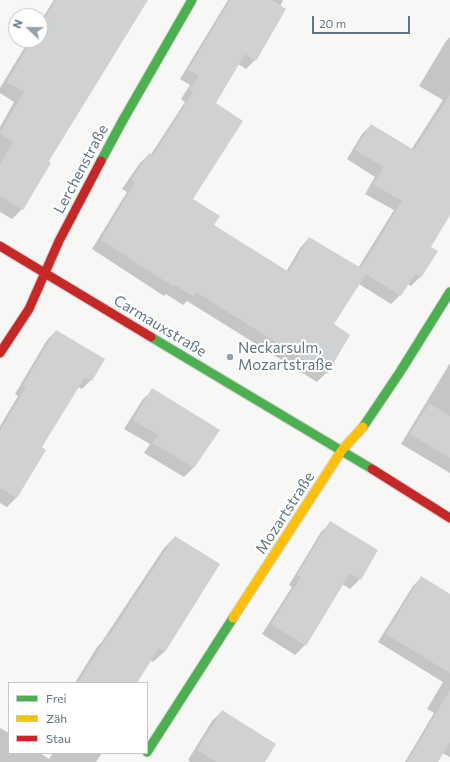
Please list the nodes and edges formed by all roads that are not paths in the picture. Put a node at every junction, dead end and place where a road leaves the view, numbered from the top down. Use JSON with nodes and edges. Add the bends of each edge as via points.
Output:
{"nodes":[{"id":1,"x":192,"y":0,"type":"edge"},
{"id":2,"x":0,"y":246,"type":"edge"},
{"id":3,"x":44,"y":273,"type":"junction"},
{"id":4,"x":450,"y":292,"type":"edge"},
{"id":5,"x":0,"y":353,"type":"edge"},
{"id":6,"x":342,"y":450,"type":"junction"},
{"id":7,"x":450,"y":518,"type":"edge"},
{"id":8,"x":148,"y":750,"type":"edge"}],
"edges":[{"from":1,"to":3,"type":"street","name":"Lerchenstraße","via":[[123,120]]},
{"from":2,"to":3,"type":"street","name":"Carmauxstraße"},
{"from":3,"to":5,"type":"street","name":"Lerchenstraße","via":[[29,308]]},
{"from":3,"to":6,"type":"street","name":"Carmauxstraße"},
{"from":4,"to":6,"type":"street","name":"Mozartstraße","via":[[371,416]]},
{"from":6,"to":7,"type":"street","name":"Carmauxstraße"},
{"from":6,"to":8,"type":"street","name":"Mozartstraße"}]}
